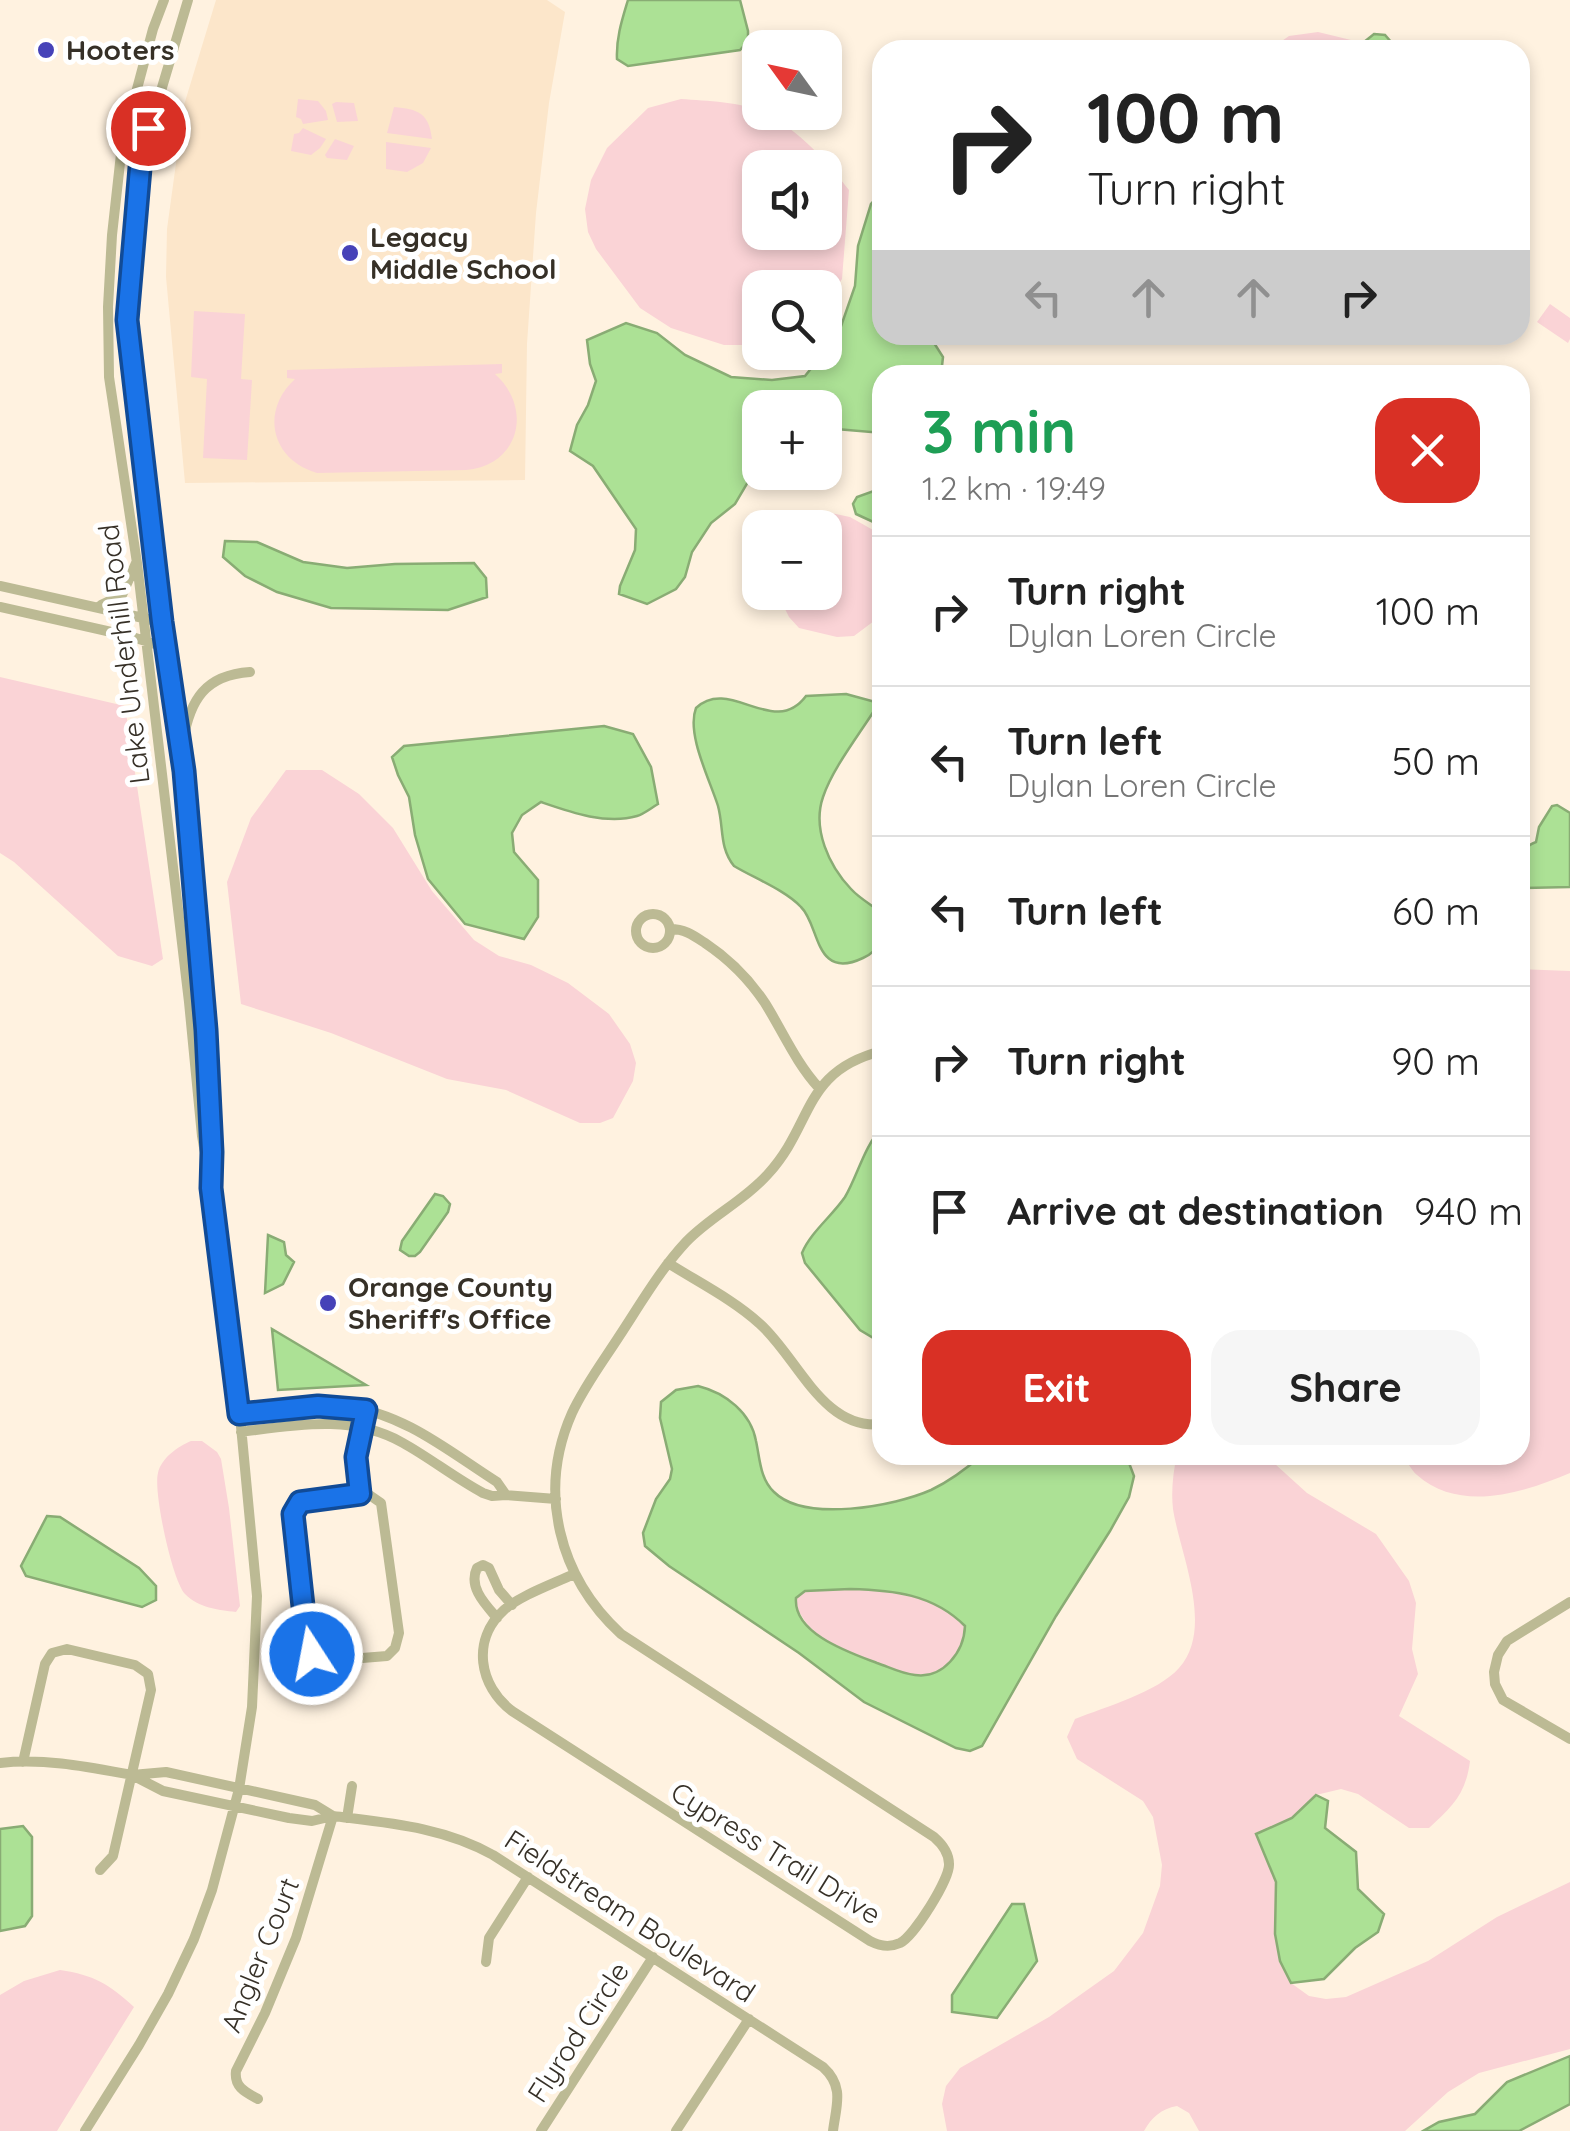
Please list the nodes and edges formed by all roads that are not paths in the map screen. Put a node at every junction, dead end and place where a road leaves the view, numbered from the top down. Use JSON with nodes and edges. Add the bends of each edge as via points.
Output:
{"nodes":[{"id":1,"x":164,"y":0,"type":"edge"},
{"id":2,"x":188,"y":0,"type":"edge"},
{"id":3,"x":122,"y":145,"type":"junction"},
{"id":4,"x":144,"y":148,"type":"junction"},
{"id":5,"x":137,"y":562,"type":"junction"},
{"id":6,"x":0,"y":586,"type":"edge"},
{"id":7,"x":98,"y":606,"type":"junction"},
{"id":8,"x":0,"y":607,"type":"edge"},
{"id":9,"x":142,"y":616,"type":"junction"},
{"id":10,"x":162,"y":622,"type":"junction"},
{"id":11,"x":146,"y":642,"type":"junction"},
{"id":12,"x":165,"y":648,"type":"junction"},
{"id":13,"x":250,"y":672,"type":"dead end"},
{"id":14,"x":182,"y":752,"type":"junction"},
{"id":15,"x":670,"y":929,"type":"dead end"},
{"id":16,"x":872,"y":1055,"type":"edge"},
{"id":17,"x":819,"y":1088,"type":"junction"},
{"id":18,"x":211,"y":1188,"type":"junction"},
{"id":19,"x":668,"y":1263,"type":"junction"},
{"id":20,"x":366,"y":1410,"type":"junction"},
{"id":21,"x":239,"y":1414,"type":"junction"},
{"id":22,"x":872,"y":1425,"type":"edge"},
{"id":23,"x":362,"y":1427,"type":"junction"},
{"id":24,"x":241,"y":1432,"type":"junction"},
{"id":25,"x":459,"y":1458,"type":"junction"},
{"id":26,"x":450,"y":1472,"type":"junction"},
{"id":27,"x":360,"y":1494,"type":"junction"},
{"id":28,"x":506,"y":1494,"type":"junction"},
{"id":29,"x":556,"y":1499,"type":"junction"},
{"id":30,"x":574,"y":1574,"type":"junction"},
{"id":31,"x":1570,"y":1602,"type":"edge"},
{"id":32,"x":512,"y":1605,"type":"junction"},
{"id":33,"x":497,"y":1618,"type":"junction"},
{"id":34,"x":1570,"y":1739,"type":"edge"},
{"id":35,"x":24,"y":1762,"type":"junction"},
{"id":36,"x":0,"y":1764,"type":"edge"},
{"id":37,"x":132,"y":1775,"type":"junction"},
{"id":38,"x":352,"y":1786,"type":"dead end"},
{"id":39,"x":239,"y":1790,"type":"junction"},
{"id":40,"x":236,"y":1806,"type":"junction"},
{"id":41,"x":333,"y":1816,"type":"junction"},
{"id":42,"x":346,"y":1818,"type":"junction"},
{"id":43,"x":100,"y":1870,"type":"dead end"},
{"id":44,"x":528,"y":1877,"type":"junction"},
{"id":45,"x":653,"y":1957,"type":"junction"},
{"id":46,"x":486,"y":1962,"type":"dead end"},
{"id":47,"x":748,"y":2018,"type":"junction"},
{"id":48,"x":258,"y":2099,"type":"dead end"},
{"id":49,"x":682,"y":2129,"type":"edge"},
{"id":50,"x":85,"y":2131,"type":"edge"},
{"id":51,"x":541,"y":2131,"type":"edge"},
{"id":52,"x":834,"y":2131,"type":"edge"}],
"edges":[{"from":1,"to":3,"type":"street","name":"Lake Underhill Road"},
{"from":2,"to":4,"type":"street","name":"Lake Underhill Road"},
{"from":3,"to":4,"type":"street"},
{"from":3,"to":5,"type":"street","name":"Lake Underhill Road","via":[[109,377]]},
{"from":4,"to":10,"type":"street","name":"Lake Underhill Road","via":[[127,320]]},
{"from":5,"to":7,"type":"street","via":[[122,595]]},
{"from":5,"to":9,"type":"street","name":"Lake Underhill Road"},
{"from":6,"to":7,"type":"street"},
{"from":7,"to":9,"type":"street"},
{"from":8,"to":11,"type":"street"},
{"from":9,"to":10,"type":"street"},
{"from":9,"to":11,"type":"street","name":"Lake Underhill Road"},
{"from":10,"to":12,"type":"street","name":"Lake Underhill Road"},
{"from":11,"to":12,"type":"street"},
{"from":11,"to":18,"type":"street","name":"Lake Underhill Road"},
{"from":12,"to":14,"type":"street","name":"Lake Underhill Road"},
{"from":13,"to":14,"type":"street","via":[[223,677],[198,697]]},
{"from":14,"to":18,"type":"street","name":"Lake Underhill Road","via":[[206,1030]]},
{"from":15,"to":17,"type":"street","via":[[691,933],[743,975]]},
{"from":16,"to":17,"type":"street","name":"Cypress Trail Drive"},
{"from":17,"to":19,"type":"street","name":"Cypress Trail Drive","via":[[774,1167]]},
{"from":18,"to":21,"type":"street","name":"Lake Underhill Road"},
{"from":19,"to":22,"type":"street","via":[[760,1324],[833,1410]]},
{"from":19,"to":29,"type":"street","name":"Cypress Trail Drive","via":[[576,1406],[558,1459]]},
{"from":20,"to":21,"type":"street","via":[[318,1406]]},
{"from":20,"to":23,"type":"street"},
{"from":20,"to":25,"type":"street","via":[[409,1426]]},
{"from":21,"to":24,"type":"street","name":"Lake Underhill Road"},
{"from":23,"to":24,"type":"street","via":[[321,1423]]},
{"from":23,"to":26,"type":"street"},
{"from":23,"to":27,"type":"street","via":[[356,1457]]},
{"from":24,"to":39,"type":"street","name":"Lake Underhill Road","via":[[257,1596],[252,1707]]},
{"from":25,"to":26,"type":"street"},
{"from":25,"to":28,"type":"street"},
{"from":26,"to":28,"type":"street","via":[[490,1496]]},
{"from":27,"to":27,"type":"street","via":[[381,1503],[399,1632],[386,1656],[325,1662],[307,1643],[293,1514],[300,1502]]},
{"from":28,"to":29,"type":"street"},
{"from":29,"to":30,"type":"street","name":"Cypress Trail Drive"},
{"from":30,"to":32,"type":"street"},
{"from":30,"to":33,"type":"street","name":"Cypress Trail Drive","via":[[598,1611],[630,1641],[940,1843],[949,1861],[947,1877],[906,1938],[885,1946],[870,1941],[506,1707],[484,1667]]},
{"from":31,"to":34,"type":"street","via":[[1507,1641],[1494,1672],[1503,1700]]},
{"from":32,"to":33,"type":"street"},
{"from":32,"to":33,"type":"street","via":[[489,1568],[476,1568],[476,1589]]},
{"from":35,"to":36,"type":"street"},
{"from":35,"to":37,"type":"street"},
{"from":35,"to":37,"type":"street","via":[[45,1664],[64,1649],[135,1665],[150,1677]]},
{"from":37,"to":39,"type":"street","name":"Fieldstream Boulevard","via":[[166,1772]]},
{"from":37,"to":40,"type":"street","name":"Fieldstream Boulevard","via":[[163,1790]]},
{"from":37,"to":43,"type":"street","via":[[112,1856]]},
{"from":38,"to":42,"type":"street"},
{"from":39,"to":40,"type":"street","name":"Lake Underhill Road"},
{"from":39,"to":41,"type":"street","name":"Fieldstream Boulevard","via":[[314,1805]]},
{"from":40,"to":41,"type":"street","name":"Fieldstream Boulevard","via":[[312,1822]]},
{"from":40,"to":50,"type":"street","name":"Lake Underhill Road","via":[[180,1970]]},
{"from":41,"to":42,"type":"street","name":"Fieldstream Boulevard"},
{"from":41,"to":48,"type":"street","name":"Angler Court","via":[[289,1956],[236,2071],[238,2085]]},
{"from":42,"to":44,"type":"street","name":"Fieldstream Boulevard","via":[[442,1832]]},
{"from":44,"to":45,"type":"street","name":"Fieldstream Boulevard"},
{"from":44,"to":46,"type":"street","via":[[488,1940]]},
{"from":45,"to":47,"type":"street","name":"Fieldstream Boulevard"},
{"from":45,"to":51,"type":"street","name":"Flyrod Circle"},
{"from":47,"to":49,"type":"street"},
{"from":47,"to":52,"type":"street","name":"Fieldstream Boulevard","via":[[830,2073],[839,2093]]}]}
